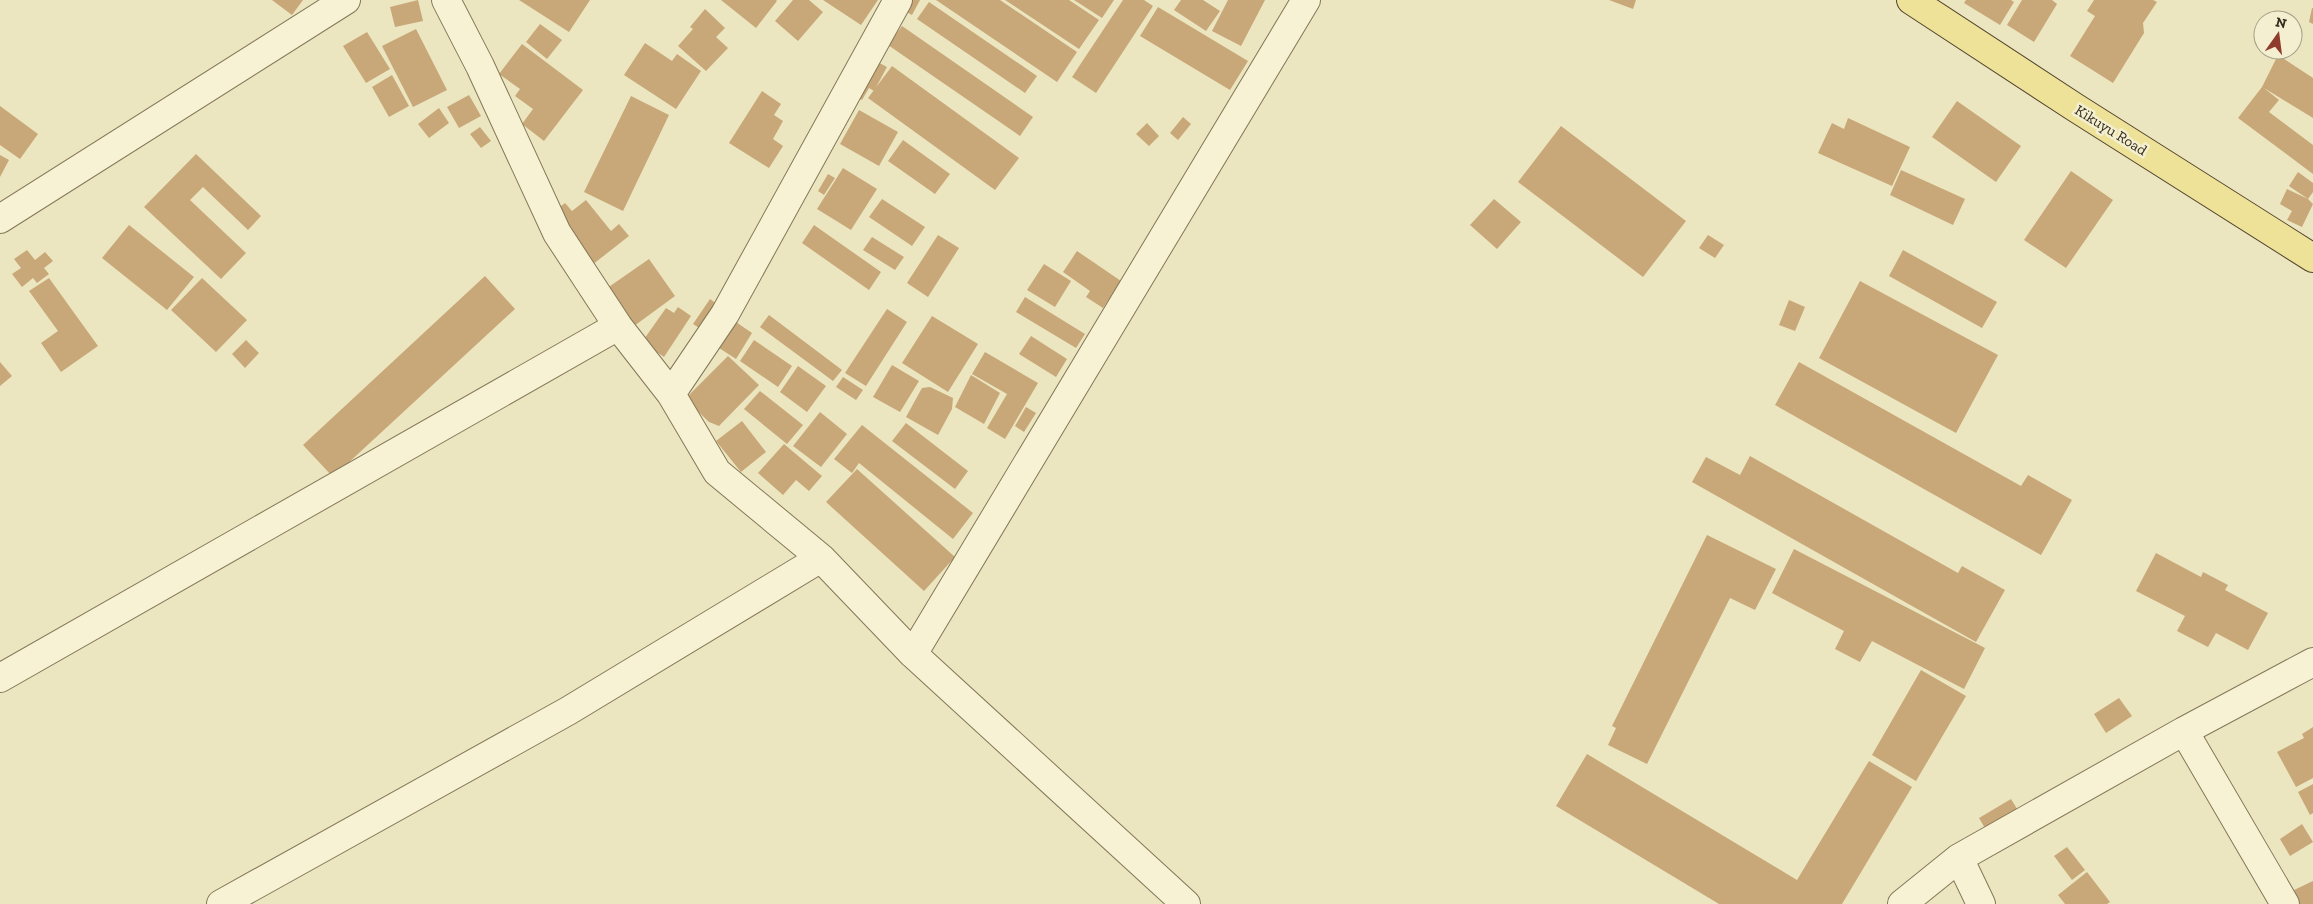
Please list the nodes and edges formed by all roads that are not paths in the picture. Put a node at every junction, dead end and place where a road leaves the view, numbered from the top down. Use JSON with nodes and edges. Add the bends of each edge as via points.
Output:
{"nodes":[{"id":1,"x":346,"y":0,"type":"edge"},
{"id":2,"x":446,"y":0,"type":"edge"},
{"id":3,"x":898,"y":0,"type":"edge"},
{"id":4,"x":1306,"y":0,"type":"edge"},
{"id":5,"x":1911,"y":0,"type":"edge"},
{"id":6,"x":0,"y":219,"type":"edge"},
{"id":7,"x":2313,"y":258,"type":"edge"},
{"id":8,"x":618,"y":326,"type":"junction"},
{"id":9,"x":671,"y":394,"type":"junction"},
{"id":10,"x":821,"y":558,"type":"junction"},
{"id":11,"x":913,"y":654,"type":"junction"},
{"id":12,"x":2313,"y":662,"type":"edge"},
{"id":13,"x":4,"y":670,"type":"edge"},
{"id":14,"x":2184,"y":731,"type":"junction"},
{"id":15,"x":1959,"y":858,"type":"junction"},
{"id":16,"x":221,"y":904,"type":"edge"},
{"id":17,"x":1186,"y":904,"type":"edge"},
{"id":18,"x":1902,"y":904,"type":"edge"},
{"id":19,"x":1981,"y":904,"type":"edge"},
{"id":20,"x":2285,"y":904,"type":"edge"}],
"edges":[{"from":1,"to":6,"type":"street"},
{"from":2,"to":8,"type":"street","via":[[557,233]]},
{"from":3,"to":9,"type":"street","via":[[725,314]]},
{"from":4,"to":11,"type":"street"},
{"from":5,"to":7,"type":"main road","name":"Kikuyu Road"},
{"from":8,"to":9,"type":"street"},
{"from":8,"to":13,"type":"street"},
{"from":9,"to":10,"type":"street","via":[[717,472]]},
{"from":10,"to":11,"type":"street"},
{"from":10,"to":16,"type":"street","via":[[568,711]]},
{"from":11,"to":17,"type":"street"},
{"from":12,"to":14,"type":"street"},
{"from":14,"to":15,"type":"street"},
{"from":14,"to":20,"type":"street"},
{"from":15,"to":18,"type":"street"},
{"from":15,"to":19,"type":"street"}]}
